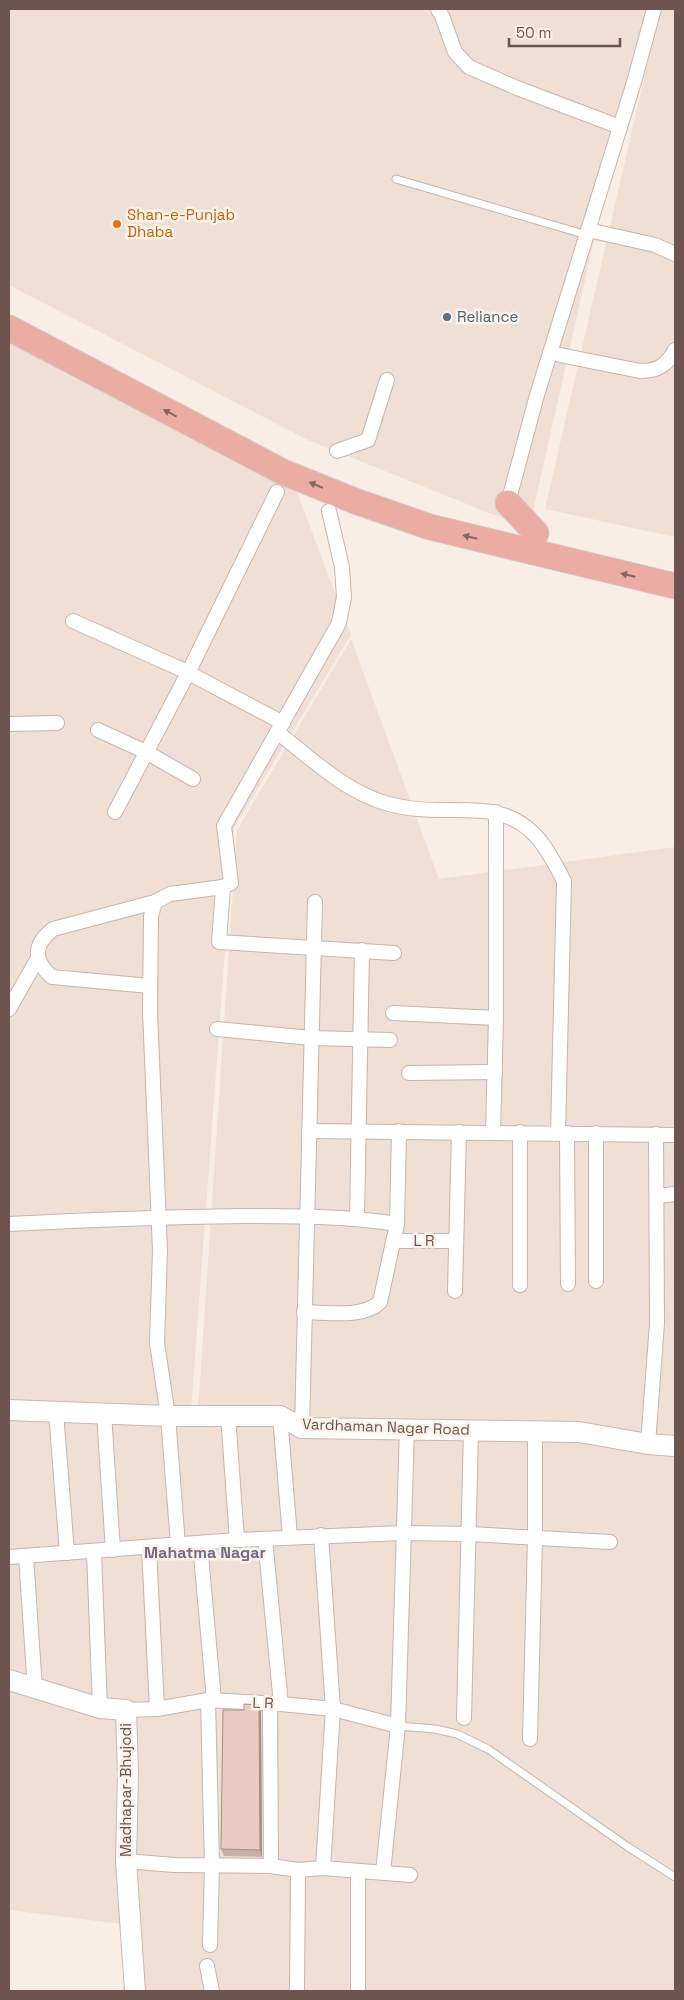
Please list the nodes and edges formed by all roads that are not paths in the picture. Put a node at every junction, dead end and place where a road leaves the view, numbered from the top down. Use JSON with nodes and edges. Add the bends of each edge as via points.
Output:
{"nodes":[{"id":1,"x":438,"y":9,"type":"edge"},
{"id":2,"x":654,"y":9,"type":"edge"},
{"id":3,"x":620,"y":127,"type":"junction"},
{"id":4,"x":396,"y":179,"type":"dead end"},
{"id":5,"x":587,"y":232,"type":"junction"},
{"id":6,"x":675,"y":254,"type":"edge"},
{"id":7,"x":9,"y":328,"type":"edge"},
{"id":8,"x":675,"y":350,"type":"edge"},
{"id":9,"x":550,"y":352,"type":"junction"},
{"id":10,"x":387,"y":380,"type":"dead end"},
{"id":11,"x":337,"y":451,"type":"dead end"},
{"id":12,"x":280,"y":482,"type":"junction"},
{"id":13,"x":300,"y":500,"type":"dead end"},
{"id":14,"x":508,"y":502,"type":"joint"},
{"id":15,"x":329,"y":511,"type":"dead end"},
{"id":16,"x":536,"y":534,"type":"dead end"},
{"id":17,"x":675,"y":586,"type":"edge"},
{"id":18,"x":73,"y":621,"type":"dead end"},
{"id":19,"x":188,"y":673,"type":"junction"},
{"id":20,"x":58,"y":723,"type":"dead end"},
{"id":21,"x":9,"y":724,"type":"edge"},
{"id":22,"x":280,"y":728,"type":"junction"},
{"id":23,"x":98,"y":730,"type":"dead end"},
{"id":24,"x":146,"y":752,"type":"junction"},
{"id":25,"x":193,"y":779,"type":"dead end"},
{"id":26,"x":115,"y":812,"type":"dead end"},
{"id":27,"x":496,"y":812,"type":"junction"},
{"id":28,"x":223,"y":887,"type":"junction"},
{"id":29,"x":155,"y":902,"type":"junction"},
{"id":30,"x":315,"y":902,"type":"dead end"},
{"id":31,"x":314,"y":949,"type":"junction"},
{"id":32,"x":362,"y":950,"type":"junction"},
{"id":33,"x":394,"y":953,"type":"dead end"},
{"id":34,"x":38,"y":958,"type":"junction"},
{"id":35,"x":150,"y":986,"type":"junction"},
{"id":36,"x":9,"y":1009,"type":"edge"},
{"id":37,"x":393,"y":1013,"type":"dead end"},
{"id":38,"x":496,"y":1018,"type":"junction"},
{"id":39,"x":217,"y":1029,"type":"dead end"},
{"id":40,"x":311,"y":1038,"type":"junction"},
{"id":41,"x":360,"y":1038,"type":"junction"},
{"id":42,"x":390,"y":1040,"type":"dead end"},
{"id":43,"x":495,"y":1072,"type":"junction"},
{"id":44,"x":409,"y":1073,"type":"dead end"},
{"id":45,"x":309,"y":1131,"type":"junction"},
{"id":46,"x":358,"y":1131,"type":"junction"},
{"id":47,"x":399,"y":1131,"type":"junction"},
{"id":48,"x":459,"y":1132,"type":"junction"},
{"id":49,"x":492,"y":1132,"type":"junction"},
{"id":50,"x":520,"y":1132,"type":"junction"},
{"id":51,"x":562,"y":1133,"type":"junction"},
{"id":52,"x":596,"y":1133,"type":"junction"},
{"id":53,"x":656,"y":1134,"type":"junction"},
{"id":54,"x":675,"y":1135,"type":"edge"},
{"id":55,"x":675,"y":1194,"type":"edge"},
{"id":56,"x":657,"y":1196,"type":"junction"},
{"id":57,"x":306,"y":1216,"type":"junction"},
{"id":58,"x":158,"y":1217,"type":"junction"},
{"id":59,"x":357,"y":1218,"type":"junction"},
{"id":60,"x":9,"y":1224,"type":"edge"},
{"id":61,"x":397,"y":1224,"type":"junction"},
{"id":62,"x":394,"y":1241,"type":"junction"},
{"id":63,"x":454,"y":1241,"type":"junction"},
{"id":64,"x":596,"y":1282,"type":"dead end"},
{"id":65,"x":568,"y":1284,"type":"dead end"},
{"id":66,"x":520,"y":1285,"type":"dead end"},
{"id":67,"x":454,"y":1291,"type":"dead end"},
{"id":68,"x":304,"y":1312,"type":"junction"},
{"id":69,"x":9,"y":1410,"type":"edge"},
{"id":70,"x":56,"y":1412,"type":"junction"},
{"id":71,"x":104,"y":1414,"type":"junction"},
{"id":72,"x":228,"y":1415,"type":"junction"},
{"id":73,"x":168,"y":1416,"type":"junction"},
{"id":74,"x":280,"y":1416,"type":"junction"},
{"id":75,"x":302,"y":1428,"type":"junction"},
{"id":76,"x":407,"y":1429,"type":"junction"},
{"id":77,"x":471,"y":1430,"type":"junction"},
{"id":78,"x":535,"y":1431,"type":"junction"},
{"id":79,"x":648,"y":1444,"type":"junction"},
{"id":80,"x":675,"y":1446,"type":"edge"},
{"id":81,"x":403,"y":1533,"type":"junction"},
{"id":82,"x":470,"y":1534,"type":"junction"},
{"id":83,"x":321,"y":1535,"type":"junction"},
{"id":84,"x":290,"y":1537,"type":"junction"},
{"id":85,"x":535,"y":1538,"type":"junction"},
{"id":86,"x":265,"y":1539,"type":"junction"},
{"id":87,"x":236,"y":1540,"type":"junction"},
{"id":88,"x":610,"y":1542,"type":"dead end"},
{"id":89,"x":178,"y":1544,"type":"junction"},
{"id":90,"x":200,"y":1544,"type":"junction"},
{"id":91,"x":149,"y":1548,"type":"junction"},
{"id":92,"x":113,"y":1550,"type":"junction"},
{"id":93,"x":94,"y":1552,"type":"junction"},
{"id":94,"x":67,"y":1553,"type":"junction"},
{"id":95,"x":26,"y":1556,"type":"junction"},
{"id":96,"x":9,"y":1557,"type":"edge"},
{"id":97,"x":9,"y":1680,"type":"edge"},
{"id":98,"x":35,"y":1689,"type":"junction"},
{"id":99,"x":211,"y":1700,"type":"junction"},
{"id":100,"x":276,"y":1704,"type":"junction"},
{"id":101,"x":100,"y":1708,"type":"junction"},
{"id":102,"x":157,"y":1709,"type":"junction"},
{"id":103,"x":333,"y":1709,"type":"junction"},
{"id":104,"x":126,"y":1710,"type":"junction"},
{"id":105,"x":464,"y":1718,"type":"dead end"},
{"id":106,"x":398,"y":1726,"type":"junction"},
{"id":107,"x":530,"y":1739,"type":"dead end"},
{"id":108,"x":126,"y":1861,"type":"junction"},
{"id":109,"x":212,"y":1866,"type":"junction"},
{"id":110,"x":271,"y":1866,"type":"junction"},
{"id":111,"x":323,"y":1868,"type":"junction"},
{"id":112,"x":298,"y":1870,"type":"junction"},
{"id":113,"x":358,"y":1871,"type":"junction"},
{"id":114,"x":383,"y":1872,"type":"junction"},
{"id":115,"x":410,"y":1875,"type":"dead end"},
{"id":116,"x":675,"y":1876,"type":"edge"},
{"id":117,"x":210,"y":1944,"type":"dead end"},
{"id":118,"x":207,"y":1966,"type":"dead end"},
{"id":119,"x":135,"y":1991,"type":"edge"},
{"id":120,"x":212,"y":1991,"type":"edge"},
{"id":121,"x":297,"y":1991,"type":"edge"},
{"id":122,"x":358,"y":1991,"type":"edge"}],
"edges":[{"from":1,"to":3,"type":"street","via":[[454,52],[469,67]]},
{"from":2,"to":3,"type":"street"},
{"from":3,"to":5,"type":"street"},
{"from":4,"to":5,"type":"lane"},
{"from":5,"to":6,"type":"street","via":[[655,245]]},
{"from":5,"to":9,"type":"street"},
{"from":12,"to":7,"type":"highway","one_way":true},
{"from":8,"to":9,"type":"street","via":[[670,360],[652,371]]},
{"from":9,"to":14,"type":"street"},
{"from":10,"to":11,"type":"street","via":[[368,440]]},
{"from":12,"to":13,"type":"highway"},
{"from":17,"to":12,"type":"highway","one_way":true,"via":[[430,527],[355,501]]},
{"from":12,"to":19,"type":"street"},
{"from":14,"to":16,"type":"highway"},
{"from":15,"to":22,"type":"street","via":[[342,567],[344,596],[339,623]]},
{"from":18,"to":19,"type":"street"},
{"from":19,"to":22,"type":"street"},
{"from":19,"to":24,"type":"street"},
{"from":20,"to":21,"type":"street"},
{"from":22,"to":27,"type":"street","via":[[343,783],[374,799],[401,806]]},
{"from":22,"to":28,"type":"street","via":[[224,826],[231,883]]},
{"from":23,"to":24,"type":"street"},
{"from":24,"to":25,"type":"street"},
{"from":24,"to":26,"type":"street"},
{"from":27,"to":38,"type":"street"},
{"from":27,"to":51,"type":"street","via":[[518,822],[536,836],[564,881]]},
{"from":28,"to":29,"type":"street","via":[[170,894]]},
{"from":28,"to":31,"type":"street","via":[[219,942]]},
{"from":29,"to":34,"type":"street","via":[[53,930],[42,938],[37,947]]},
{"from":29,"to":35,"type":"street","via":[[151,916]]},
{"from":30,"to":31,"type":"street"},
{"from":31,"to":32,"type":"street"},
{"from":31,"to":40,"type":"street"},
{"from":32,"to":33,"type":"street"},
{"from":32,"to":41,"type":"street"},
{"from":34,"to":35,"type":"street","via":[[52,977]]},
{"from":34,"to":36,"type":"street"},
{"from":35,"to":58,"type":"street"},
{"from":37,"to":38,"type":"street"},
{"from":38,"to":43,"type":"street"},
{"from":39,"to":40,"type":"street"},
{"from":40,"to":41,"type":"street"},
{"from":40,"to":45,"type":"street"},
{"from":41,"to":42,"type":"street"},
{"from":41,"to":46,"type":"street"},
{"from":43,"to":44,"type":"street"},
{"from":43,"to":49,"type":"street"},
{"from":45,"to":46,"type":"street"},
{"from":45,"to":57,"type":"street"},
{"from":46,"to":47,"type":"street"},
{"from":46,"to":59,"type":"street"},
{"from":47,"to":48,"type":"street"},
{"from":47,"to":61,"type":"street"},
{"from":48,"to":49,"type":"street"},
{"from":48,"to":63,"type":"street"},
{"from":49,"to":50,"type":"street"},
{"from":50,"to":51,"type":"street"},
{"from":50,"to":66,"type":"street"},
{"from":51,"to":52,"type":"street"},
{"from":51,"to":65,"type":"street"},
{"from":52,"to":53,"type":"street"},
{"from":52,"to":64,"type":"street"},
{"from":53,"to":54,"type":"street"},
{"from":53,"to":56,"type":"street"},
{"from":55,"to":56,"type":"street"},
{"from":56,"to":79,"type":"street","via":[[658,1323]]},
{"from":57,"to":58,"type":"street"},
{"from":57,"to":59,"type":"street"},
{"from":57,"to":68,"type":"street"},
{"from":58,"to":60,"type":"street"},
{"from":58,"to":73,"type":"street","via":[[157,1343]]},
{"from":59,"to":61,"type":"street"},
{"from":61,"to":62,"type":"street"},
{"from":62,"to":63,"type":"street","name":"L R"},
{"from":62,"to":68,"type":"street","via":[[380,1302],[375,1307],[360,1312]]},
{"from":63,"to":67,"type":"street"},
{"from":68,"to":75,"type":"street"},
{"from":69,"to":70,"type":"street","name":"Vardhaman Nagar Road"},
{"from":70,"to":71,"type":"street","name":"Vardhaman Nagar Road"},
{"from":70,"to":94,"type":"street"},
{"from":71,"to":73,"type":"street","name":"Vardhaman Nagar Road"},
{"from":71,"to":92,"type":"street"},
{"from":72,"to":73,"type":"street","name":"Vardhaman Nagar Road"},
{"from":72,"to":74,"type":"street","name":"Vardhaman Nagar Road"},
{"from":72,"to":87,"type":"street"},
{"from":73,"to":89,"type":"street"},
{"from":74,"to":75,"type":"street","name":"Vardhaman Nagar Road"},
{"from":74,"to":84,"type":"street"},
{"from":75,"to":76,"type":"street","name":"Vardhaman Nagar Road"},
{"from":76,"to":77,"type":"street","name":"Vardhaman Nagar Road"},
{"from":76,"to":81,"type":"street"},
{"from":77,"to":78,"type":"street","name":"Vardhaman Nagar Road"},
{"from":77,"to":82,"type":"street"},
{"from":78,"to":79,"type":"street","name":"Vardhaman Nagar Road","via":[[579,1432]]},
{"from":78,"to":85,"type":"street"},
{"from":79,"to":80,"type":"street","name":"Vardhaman Nagar Road"},
{"from":81,"to":82,"type":"street"},
{"from":81,"to":83,"type":"street"},
{"from":81,"to":106,"type":"street"},
{"from":82,"to":85,"type":"street"},
{"from":82,"to":105,"type":"street"},
{"from":83,"to":84,"type":"street"},
{"from":83,"to":103,"type":"street"},
{"from":84,"to":86,"type":"street"},
{"from":85,"to":88,"type":"street"},
{"from":85,"to":107,"type":"street"},
{"from":86,"to":87,"type":"street"},
{"from":86,"to":100,"type":"street"},
{"from":87,"to":90,"type":"street"},
{"from":89,"to":90,"type":"street"},
{"from":89,"to":91,"type":"street"},
{"from":90,"to":99,"type":"street"},
{"from":91,"to":92,"type":"street"},
{"from":91,"to":102,"type":"street"},
{"from":92,"to":93,"type":"street"},
{"from":93,"to":94,"type":"street"},
{"from":93,"to":101,"type":"street"},
{"from":94,"to":95,"type":"street"},
{"from":95,"to":96,"type":"street"},
{"from":95,"to":98,"type":"street"},
{"from":97,"to":98,"type":"street","name":"Madhapar-Bhujodi"},
{"from":98,"to":101,"type":"street","name":"Madhapar-Bhujodi"},
{"from":99,"to":100,"type":"street","name":"L R"},
{"from":99,"to":102,"type":"street","name":"L R"},
{"from":99,"to":109,"type":"street"},
{"from":100,"to":103,"type":"street","name":"L R"},
{"from":100,"to":110,"type":"street"},
{"from":101,"to":104,"type":"street","name":"Madhapar-Bhujodi"},
{"from":102,"to":104,"type":"street","name":"L R"},
{"from":103,"to":106,"type":"street","name":"L R"},
{"from":103,"to":111,"type":"street"},
{"from":104,"to":108,"type":"street","name":"Madhapar-Bhujodi"},
{"from":106,"to":114,"type":"street"},
{"from":106,"to":116,"type":"lane","via":[[457,1734],[488,1749]]},
{"from":108,"to":109,"type":"street"},
{"from":108,"to":119,"type":"street","name":"Madhapar-Bhujodi"},
{"from":109,"to":110,"type":"street"},
{"from":109,"to":117,"type":"street"},
{"from":110,"to":112,"type":"street"},
{"from":111,"to":112,"type":"street"},
{"from":111,"to":113,"type":"street"},
{"from":112,"to":121,"type":"street"},
{"from":113,"to":114,"type":"street"},
{"from":113,"to":122,"type":"street"},
{"from":114,"to":115,"type":"street"},
{"from":118,"to":120,"type":"street"}]}
